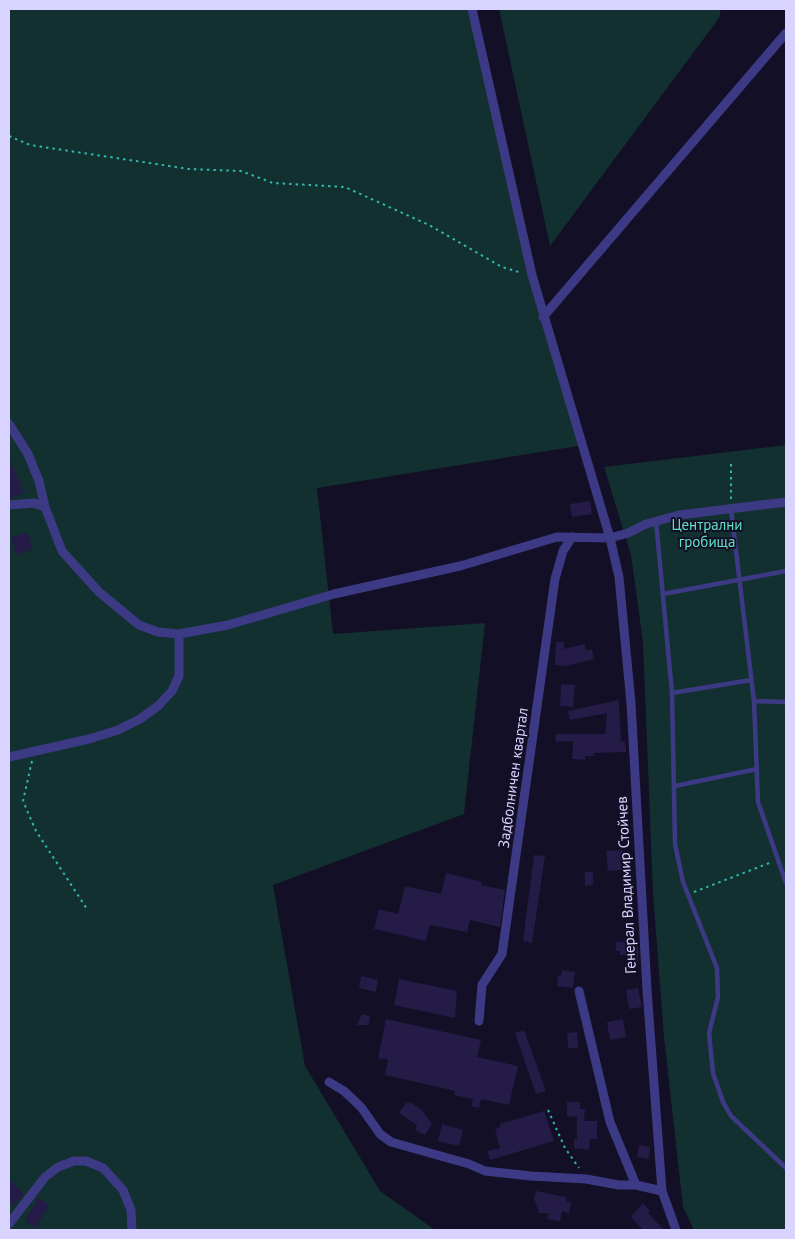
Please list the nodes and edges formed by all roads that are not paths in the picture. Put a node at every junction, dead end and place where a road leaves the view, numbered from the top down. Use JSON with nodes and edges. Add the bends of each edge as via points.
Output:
{"nodes":[{"id":1,"x":472,"y":9,"type":"edge"},
{"id":2,"x":786,"y":33,"type":"edge"},
{"id":3,"x":543,"y":317,"type":"junction"},
{"id":4,"x":9,"y":424,"type":"edge"},
{"id":5,"x":13,"y":434,"type":"edge"},
{"id":6,"x":786,"y":502,"type":"edge"},
{"id":7,"x":9,"y":505,"type":"edge"},
{"id":8,"x":45,"y":507,"type":"junction"},
{"id":9,"x":731,"y":509,"type":"junction"},
{"id":10,"x":656,"y":521,"type":"junction"},
{"id":11,"x":572,"y":537,"type":"junction"},
{"id":12,"x":610,"y":538,"type":"junction"},
{"id":13,"x":786,"y":571,"type":"edge"},
{"id":14,"x":740,"y":580,"type":"junction"},
{"id":15,"x":663,"y":594,"type":"junction"},
{"id":16,"x":179,"y":634,"type":"junction"},
{"id":17,"x":751,"y":680,"type":"junction"},
{"id":18,"x":672,"y":693,"type":"junction"},
{"id":19,"x":754,"y":701,"type":"junction"},
{"id":20,"x":786,"y":702,"type":"edge"},
{"id":21,"x":9,"y":757,"type":"edge"},
{"id":22,"x":757,"y":769,"type":"junction"},
{"id":23,"x":675,"y":786,"type":"junction"},
{"id":24,"x":786,"y":883,"type":"edge"},
{"id":25,"x":579,"y":991,"type":"dead end"},
{"id":26,"x":479,"y":1020,"type":"dead end"},
{"id":27,"x":329,"y":1082,"type":"dead end"},
{"id":28,"x":784,"y":1162,"type":"edge"},
{"id":29,"x":786,"y":1168,"type":"edge"},
{"id":30,"x":636,"y":1185,"type":"junction"},
{"id":31,"x":662,"y":1190,"type":"junction"},
{"id":32,"x":9,"y":1224,"type":"edge"},
{"id":33,"x":132,"y":1230,"type":"edge"},
{"id":34,"x":676,"y":1230,"type":"edge"}],
"edges":[{"from":1,"to":3,"type":"street","name":"Генерал Владимир Стойчев"},
{"from":2,"to":3,"type":"street"},
{"from":3,"to":12,"type":"street","name":"Генерал Владимир Стойчев"},
{"from":4,"to":5,"type":"street"},
{"from":5,"to":8,"type":"street","via":[[39,481]]},
{"from":6,"to":9,"type":"street"},
{"from":7,"to":8,"type":"street","via":[[34,503]]},
{"from":8,"to":16,"type":"street","via":[[62,551],[99,592],[139,625],[158,632]]},
{"from":9,"to":10,"type":"street"},
{"from":9,"to":14,"type":"lane"},
{"from":10,"to":12,"type":"street"},
{"from":10,"to":15,"type":"lane"},
{"from":11,"to":12,"type":"street"},
{"from":11,"to":16,"type":"street","via":[[556,537],[460,566],[334,594],[228,625]]},
{"from":11,"to":26,"type":"street","name":"Задболничен квартал","via":[[563,551],[555,579],[502,954],[482,985]]},
{"from":12,"to":31,"type":"street","name":"Генерал Владимир Стойчев","via":[[626,631]]},
{"from":13,"to":14,"type":"lane"},
{"from":14,"to":15,"type":"lane"},
{"from":14,"to":17,"type":"lane"},
{"from":15,"to":18,"type":"lane"},
{"from":16,"to":21,"type":"street","via":[[179,676],[172,691],[158,706],[118,730]]},
{"from":17,"to":18,"type":"lane"},
{"from":17,"to":19,"type":"lane"},
{"from":18,"to":23,"type":"lane"},
{"from":19,"to":20,"type":"lane"},
{"from":19,"to":22,"type":"lane"},
{"from":22,"to":23,"type":"lane"},
{"from":22,"to":24,"type":"lane","via":[[758,802]]},
{"from":23,"to":28,"type":"lane","via":[[675,844],[688,894],[717,968],[718,997],[709,1033],[709,1051],[717,1087],[731,1116]]},
{"from":25,"to":30,"type":"street","via":[[610,1122]]},
{"from":27,"to":30,"type":"street","via":[[361,1106],[380,1134],[391,1142],[485,1171]]},
{"from":28,"to":29,"type":"lane"},
{"from":30,"to":31,"type":"street"},
{"from":31,"to":34,"type":"street","name":"Генерал Владимир Стойчев"},
{"from":32,"to":33,"type":"street","via":[[45,1177],[58,1167],[74,1161],[86,1161],[103,1168],[123,1190]]}]}
